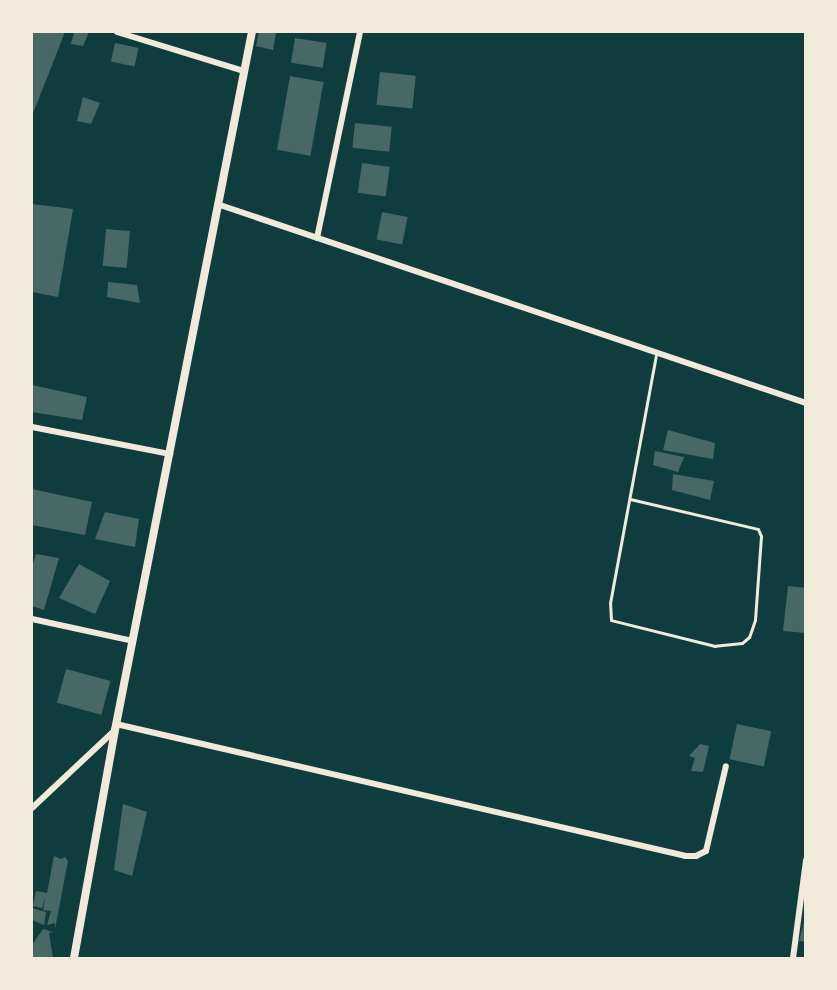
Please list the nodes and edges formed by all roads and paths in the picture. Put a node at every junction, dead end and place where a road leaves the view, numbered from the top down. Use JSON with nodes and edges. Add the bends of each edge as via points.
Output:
{"nodes":[{"id":1,"x":117,"y":32,"type":"edge"},
{"id":2,"x":252,"y":32,"type":"edge"},
{"id":3,"x":360,"y":32,"type":"edge"},
{"id":4,"x":244,"y":72,"type":"junction"},
{"id":5,"x":220,"y":205,"type":"junction"},
{"id":6,"x":317,"y":238,"type":"junction"},
{"id":7,"x":656,"y":352,"type":"junction"},
{"id":8,"x":806,"y":403,"type":"edge"},
{"id":9,"x":32,"y":427,"type":"edge"},
{"id":10,"x":170,"y":454,"type":"junction"},
{"id":11,"x":630,"y":499,"type":"junction"},
{"id":12,"x":32,"y":619,"type":"edge"},
{"id":13,"x":133,"y":641,"type":"junction"},
{"id":14,"x":115,"y":727,"type":"junction"},
{"id":15,"x":726,"y":766,"type":"dead end"},
{"id":16,"x":32,"y":808,"type":"edge"},
{"id":17,"x":806,"y":860,"type":"edge"},
{"id":18,"x":74,"y":958,"type":"edge"},
{"id":19,"x":794,"y":958,"type":"edge"}],
"edges":[{"from":1,"to":4,"type":"street"},
{"from":2,"to":4,"type":"street"},
{"from":3,"to":6,"type":"street"},
{"from":4,"to":5,"type":"street"},
{"from":5,"to":6,"type":"street"},
{"from":5,"to":10,"type":"street"},
{"from":6,"to":7,"type":"street"},
{"from":7,"to":8,"type":"street"},
{"from":7,"to":11,"type":"lane"},
{"from":9,"to":10,"type":"street"},
{"from":10,"to":13,"type":"street"},
{"from":11,"to":11,"type":"lane","via":[[611,620],[715,646],[742,643],[755,621],[762,536],[758,529]]},
{"from":12,"to":13,"type":"street"},
{"from":13,"to":14,"type":"street"},
{"from":14,"to":15,"type":"street","via":[[686,856],[706,851]]},
{"from":14,"to":16,"type":"street"},
{"from":14,"to":18,"type":"street"},
{"from":17,"to":19,"type":"street"}]}
